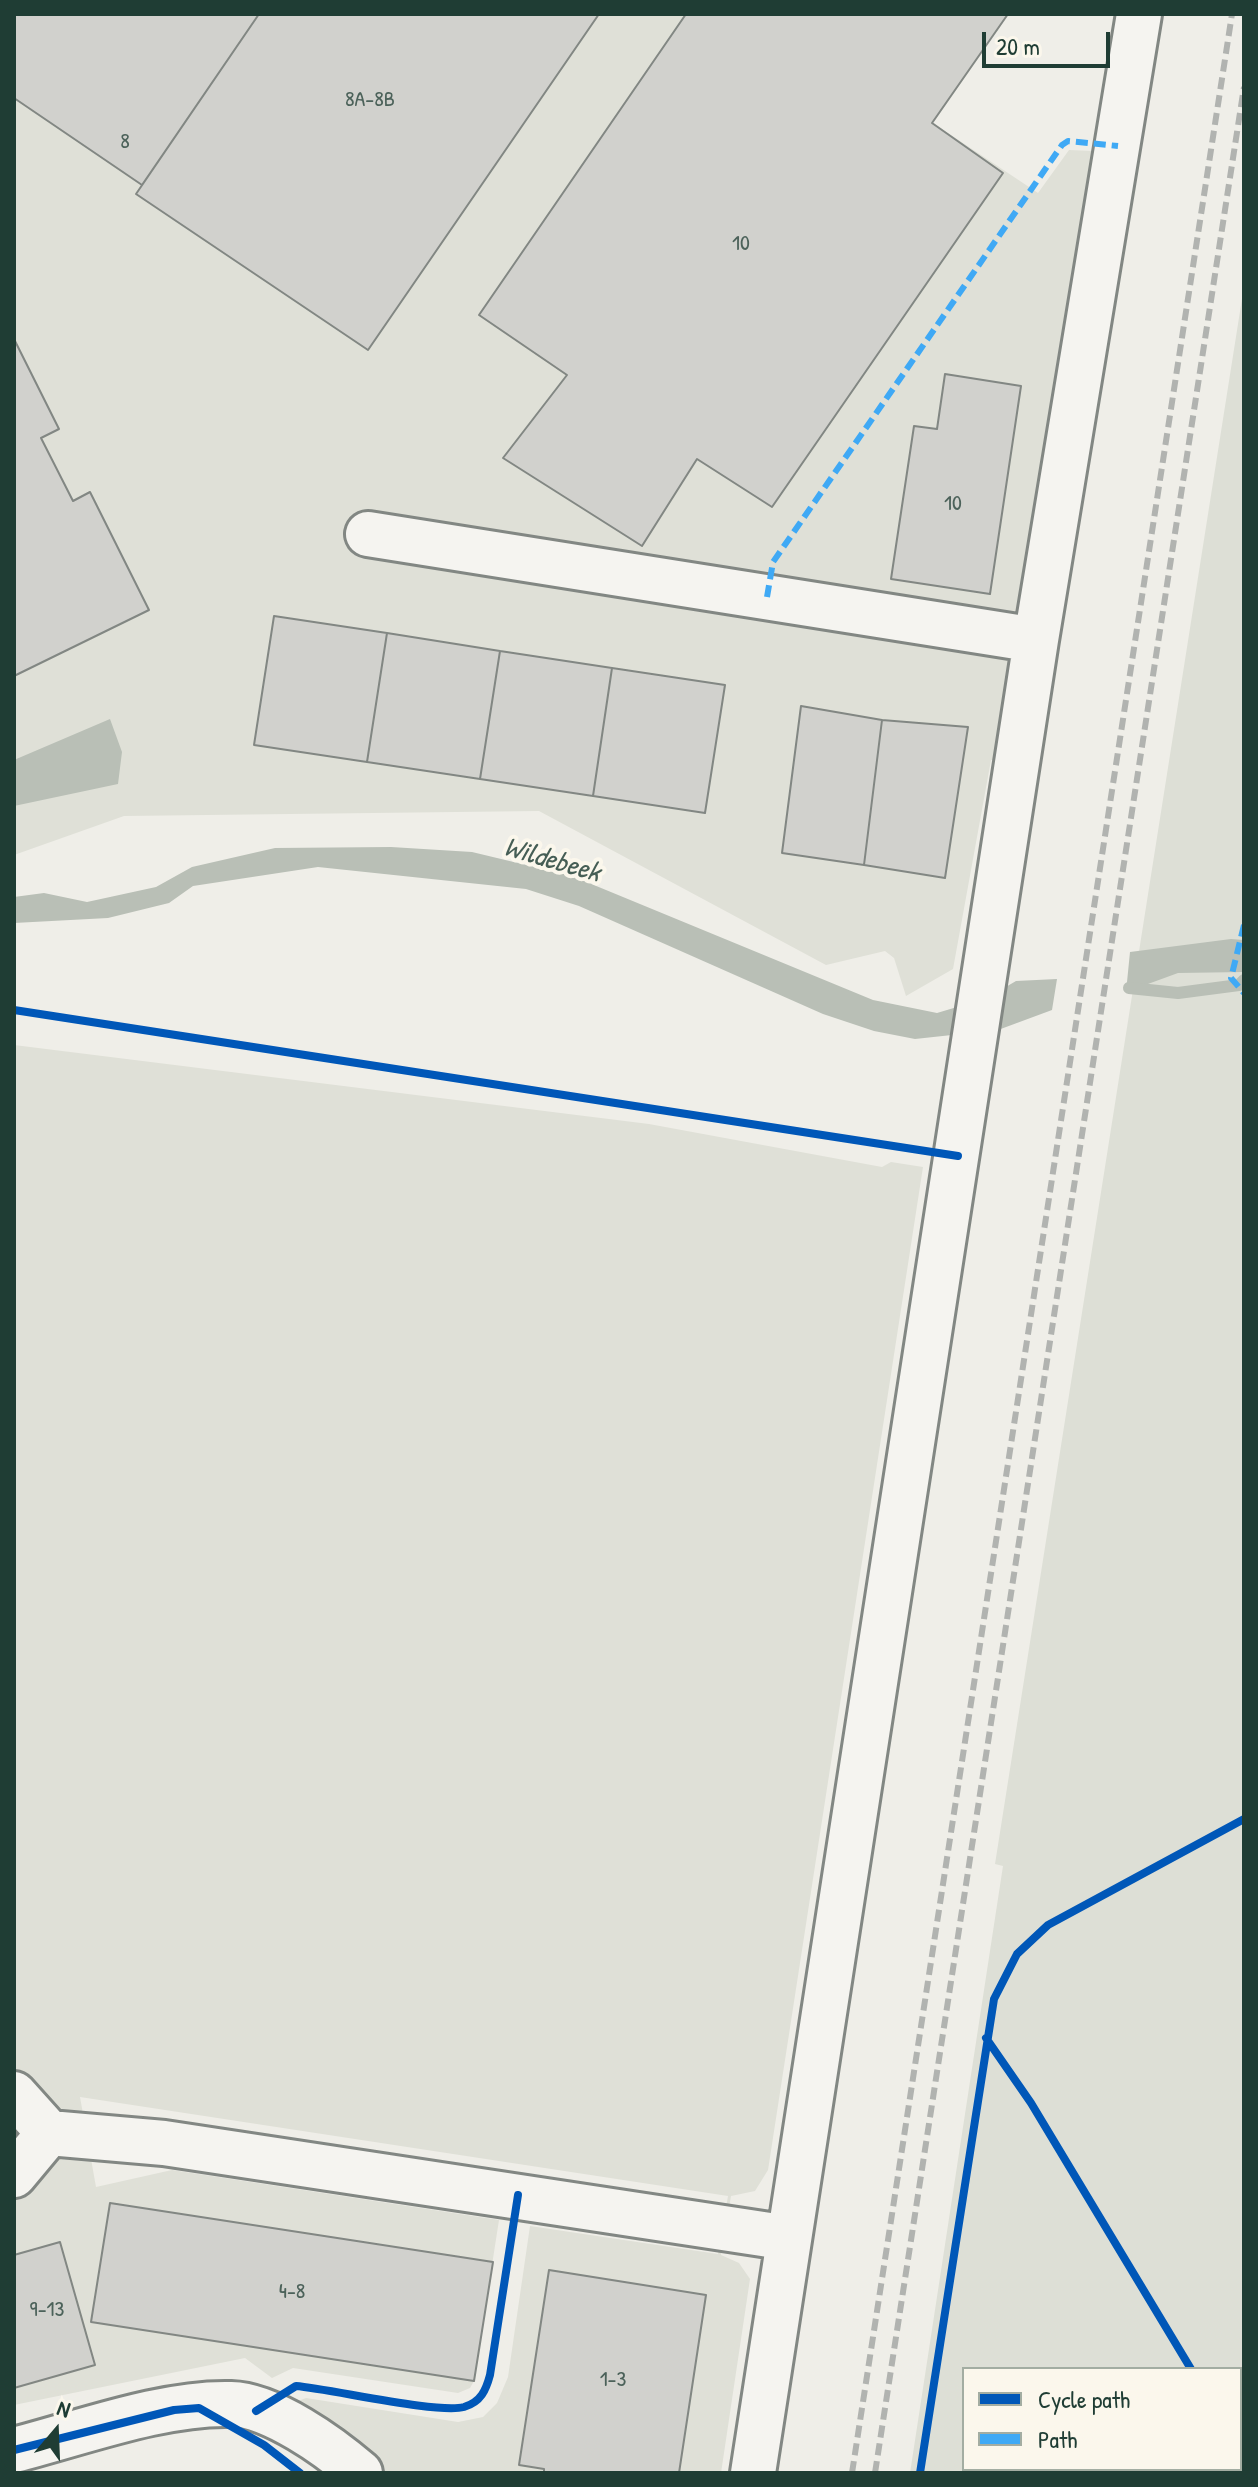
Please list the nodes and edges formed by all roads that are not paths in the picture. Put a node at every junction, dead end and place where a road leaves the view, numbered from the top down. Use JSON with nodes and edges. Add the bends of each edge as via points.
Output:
{"nodes":[{"id":1,"x":1139,"y":14,"type":"edge"},
{"id":2,"x":368,"y":534,"type":"dead end"},
{"id":3,"x":1036,"y":640,"type":"junction"},
{"id":4,"x":14,"y":2094,"type":"edge"},
{"id":5,"x":49,"y":2133,"type":"junction"},
{"id":6,"x":14,"y":2175,"type":"edge"},
{"id":7,"x":789,"y":2238,"type":"junction"},
{"id":8,"x":14,"y":2450,"type":"edge"},
{"id":9,"x":360,"y":2473,"type":"edge"},
{"id":10,"x":753,"y":2473,"type":"edge"}],
"edges":[{"from":1,"to":3,"type":"street"},
{"from":2,"to":3,"type":"street"},
{"from":3,"to":7,"type":"street"},
{"from":4,"to":5,"type":"street"},
{"from":5,"to":6,"type":"street"},
{"from":5,"to":7,"type":"street","via":[[164,2143]]},
{"from":7,"to":10,"type":"street"},
{"from":8,"to":9,"type":"street","via":[[174,2410],[233,2404],[293,2425]]}]}
